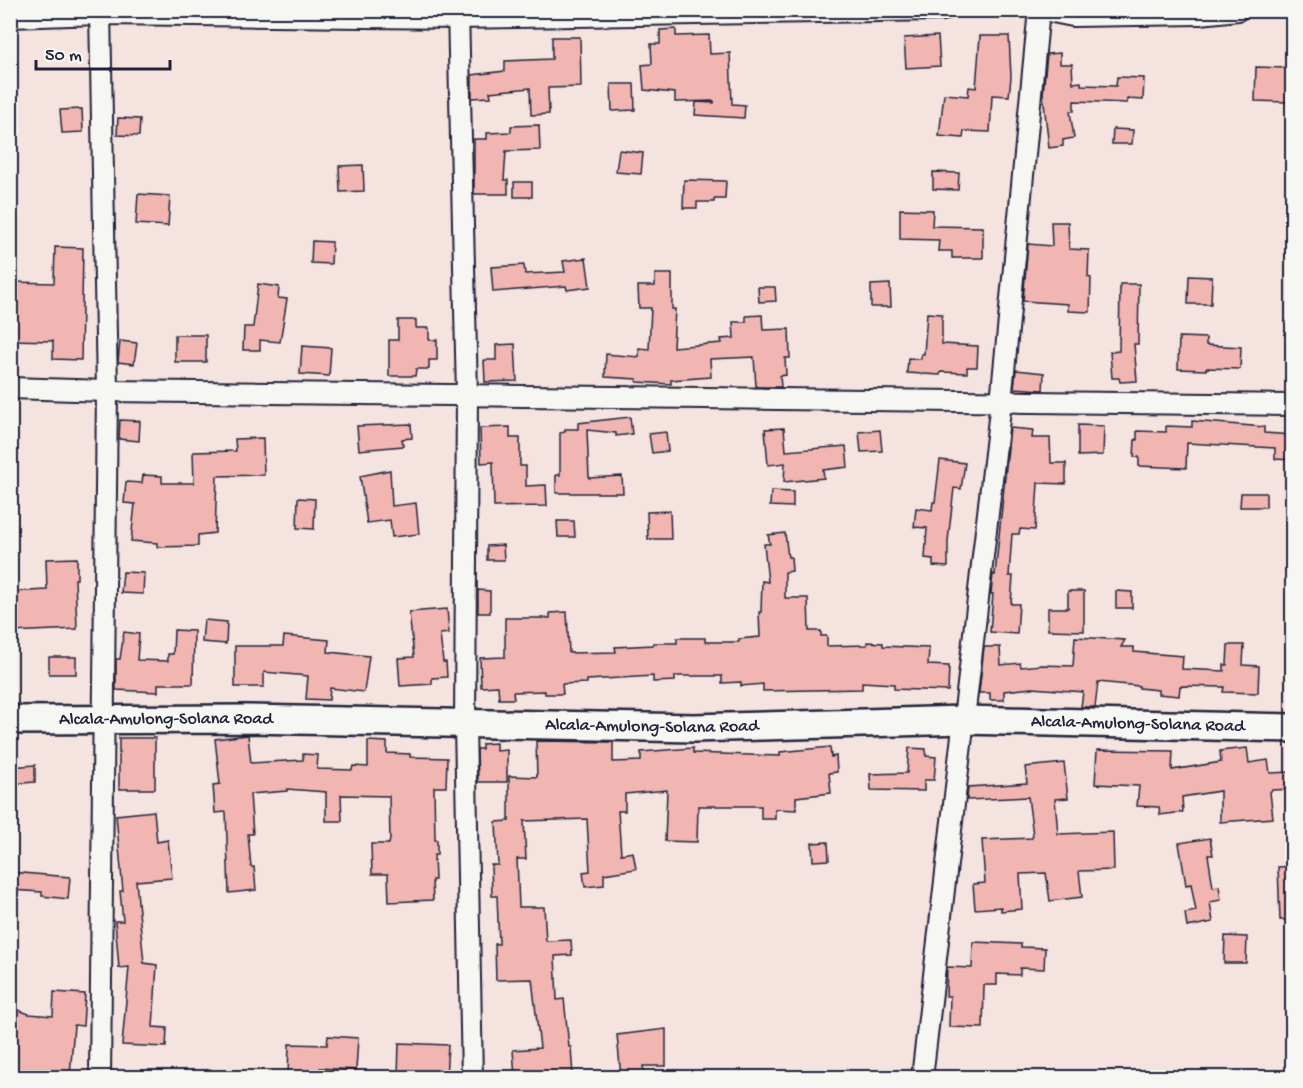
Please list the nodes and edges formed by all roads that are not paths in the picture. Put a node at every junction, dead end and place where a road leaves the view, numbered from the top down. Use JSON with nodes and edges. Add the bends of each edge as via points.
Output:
{"nodes":[{"id":1,"x":943,"y":10,"type":"edge"},
{"id":2,"x":1041,"y":10,"type":"edge"},
{"id":3,"x":1238,"y":10,"type":"edge"},
{"id":4,"x":100,"y":12,"type":"edge"},
{"id":5,"x":459,"y":14,"type":"edge"},
{"id":6,"x":10,"y":17,"type":"edge"},
{"id":7,"x":10,"y":388,"type":"edge"},
{"id":8,"x":107,"y":391,"type":"junction"},
{"id":9,"x":467,"y":394,"type":"junction"},
{"id":10,"x":1001,"y":402,"type":"junction"},
{"id":11,"x":1293,"y":405,"type":"edge"},
{"id":12,"x":10,"y":720,"type":"edge"},
{"id":13,"x":102,"y":720,"type":"junction"},
{"id":14,"x":963,"y":720,"type":"junction"},
{"id":15,"x":465,"y":725,"type":"junction"},
{"id":16,"x":1293,"y":728,"type":"edge"},
{"id":17,"x":100,"y":1077,"type":"edge"},
{"id":18,"x":472,"y":1077,"type":"edge"},
{"id":19,"x":922,"y":1077,"type":"edge"}],
"edges":[{"from":1,"to":5,"type":"street"},
{"from":2,"to":3,"type":"street","via":[[1083,16]]},
{"from":2,"to":10,"type":"street"},
{"from":4,"to":5,"type":"street"},
{"from":4,"to":6,"type":"street"},
{"from":4,"to":8,"type":"street"},
{"from":5,"to":9,"type":"street"},
{"from":7,"to":8,"type":"street"},
{"from":8,"to":9,"type":"street"},
{"from":8,"to":13,"type":"street"},
{"from":9,"to":10,"type":"street"},
{"from":9,"to":15,"type":"street"},
{"from":10,"to":11,"type":"street"},
{"from":10,"to":14,"type":"street"},
{"from":12,"to":13,"type":"main road","name":"Alcala-Amulong-Solana Road"},
{"from":13,"to":15,"type":"main road","name":"Alcala-Amulong-Solana Road","via":[[248,719]]},
{"from":13,"to":17,"type":"street"},
{"from":14,"to":15,"type":"main road","name":"Alcala-Amulong-Solana Road","via":[[693,728]]},
{"from":14,"to":16,"type":"main road","name":"Alcala-Amulong-Solana Road"},
{"from":14,"to":19,"type":"street"},
{"from":15,"to":18,"type":"street"}]}
